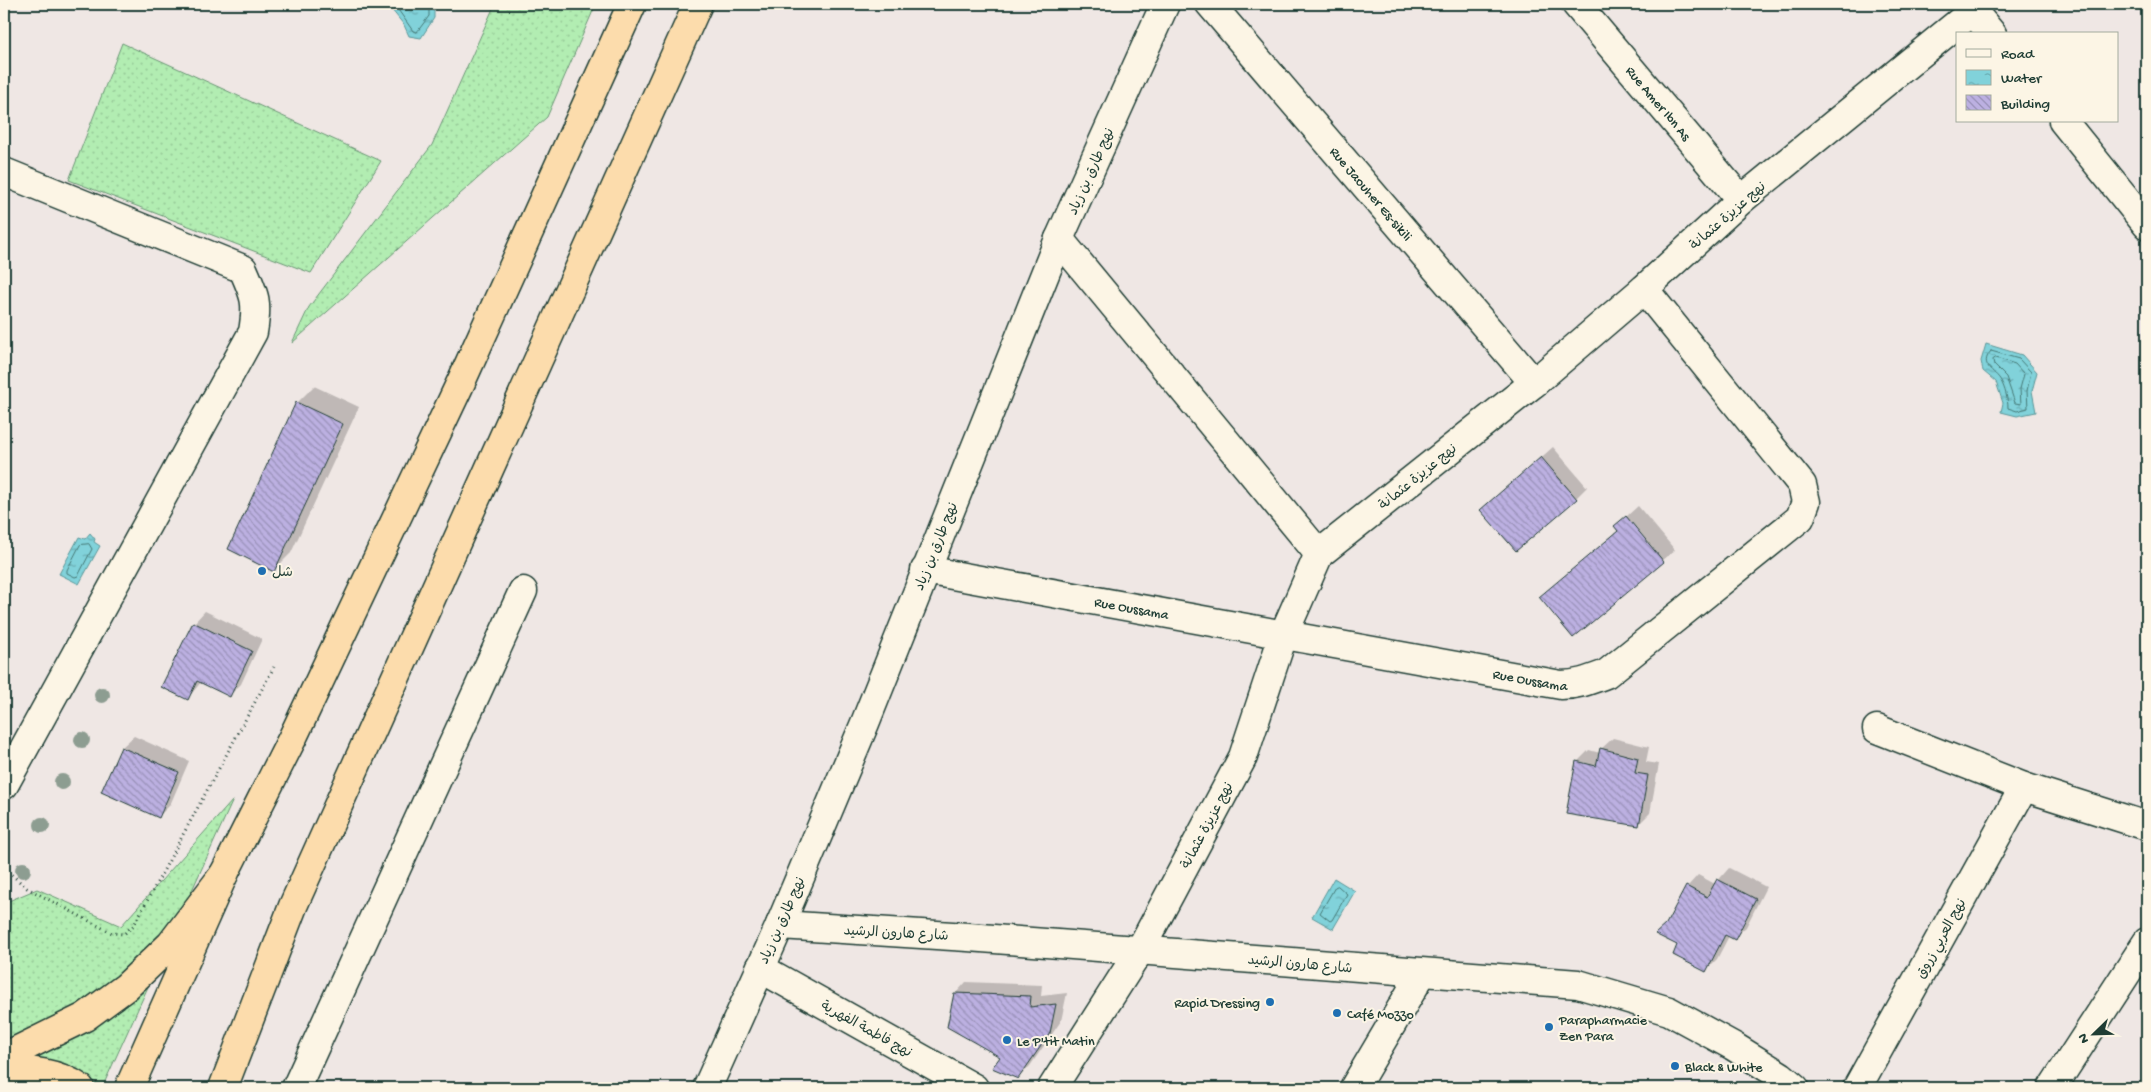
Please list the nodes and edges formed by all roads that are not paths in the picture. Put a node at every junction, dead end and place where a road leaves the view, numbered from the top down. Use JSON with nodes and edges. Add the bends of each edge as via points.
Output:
{"nodes":[{"id":1,"x":632,"y":4,"type":"edge"},
{"id":2,"x":698,"y":4,"type":"edge"},
{"id":3,"x":1165,"y":4,"type":"edge"},
{"id":4,"x":1210,"y":4,"type":"edge"},
{"id":5,"x":1576,"y":4,"type":"edge"},
{"id":6,"x":1970,"y":7,"type":"edge"},
{"id":7,"x":1990,"y":32,"type":"edge"},
{"id":8,"x":2064,"y":122,"type":"edge"},
{"id":9,"x":4,"y":172,"type":"edge"},
{"id":10,"x":1741,"y":200,"type":"junction"},
{"id":11,"x":2147,"y":226,"type":"edge"},
{"id":12,"x":1059,"y":239,"type":"junction"},
{"id":13,"x":1644,"y":289,"type":"junction"},
{"id":14,"x":1534,"y":382,"type":"junction"},
{"id":15,"x":1320,"y":554,"type":"junction"},
{"id":16,"x":925,"y":570,"type":"junction"},
{"id":17,"x":523,"y":591,"type":"dead end"},
{"id":18,"x":1283,"y":636,"type":"junction"},
{"id":19,"x":1877,"y":730,"type":"dead end"},
{"id":20,"x":4,"y":785,"type":"edge"},
{"id":21,"x":2024,"y":787,"type":"junction"},
{"id":22,"x":2147,"y":826,"type":"edge"},
{"id":23,"x":224,"y":874,"type":"junction"},
{"id":24,"x":780,"y":925,"type":"junction"},
{"id":25,"x":2147,"y":942,"type":"edge"},
{"id":26,"x":1140,"y":950,"type":"junction"},
{"id":27,"x":760,"y":968,"type":"junction"},
{"id":28,"x":1422,"y":974,"type":"junction"},
{"id":29,"x":4,"y":1057,"type":"edge"},
{"id":30,"x":4,"y":1072,"type":"edge"},
{"id":31,"x":80,"y":1088,"type":"edge"},
{"id":32,"x":129,"y":1088,"type":"edge"},
{"id":33,"x":223,"y":1088,"type":"edge"},
{"id":34,"x":296,"y":1088,"type":"edge"},
{"id":35,"x":707,"y":1088,"type":"edge"},
{"id":36,"x":974,"y":1088,"type":"edge"},
{"id":37,"x":1052,"y":1088,"type":"edge"},
{"id":38,"x":1354,"y":1088,"type":"edge"},
{"id":39,"x":1795,"y":1088,"type":"edge"},
{"id":40,"x":1856,"y":1088,"type":"edge"},
{"id":41,"x":2052,"y":1088,"type":"edge"}],
"edges":[{"from":1,"to":23,"type":"highway","via":[[460,382],[292,740]]},
{"from":2,"to":33,"type":"highway","via":[[293,906]]},
{"from":3,"to":12,"type":"street","name":"نهج طارق بن زياد"},
{"from":4,"to":14,"type":"street","name":"Rue Jaouher Es-sikili"},
{"from":5,"to":10,"type":"street","name":"Rue Amer Ibn As"},
{"from":6,"to":7,"type":"street"},
{"from":6,"to":10,"type":"street","name":"نهج عزيزة عثمانة"},
{"from":8,"to":11,"type":"street"},
{"from":9,"to":20,"type":"street","via":[[243,268],[257,308],[253,332]]},
{"from":10,"to":13,"type":"street","name":"نهج عزيزة عثمانة"},
{"from":12,"to":15,"type":"street"},
{"from":12,"to":16,"type":"street","name":"نهج طارق بن زياد"},
{"from":13,"to":14,"type":"street","name":"نهج عزيزة عثمانة"},
{"from":13,"to":18,"type":"street","name":"Rue Oussama","via":[[1802,485],[1806,502],[1800,518],[1606,674],[1576,685]]},
{"from":14,"to":15,"type":"street","name":"نهج عزيزة عثمانة"},
{"from":15,"to":18,"type":"street","name":"نهج عزيزة عثمانة"},
{"from":16,"to":18,"type":"street","name":"Rue Oussama"},
{"from":16,"to":24,"type":"street","name":"نهج طارق بن زياد","via":[[865,724]]},
{"from":17,"to":34,"type":"street"},
{"from":18,"to":26,"type":"street","name":"نهج عزيزة عثمانة","via":[[1243,757]]},
{"from":19,"to":21,"type":"street"},
{"from":21,"to":22,"type":"street"},
{"from":21,"to":40,"type":"street","name":"نهج العربي زروق"},
{"from":23,"to":29,"type":"highway","via":[[171,944],[126,987],[85,1017]]},
{"from":23,"to":32,"type":"highway"},
{"from":24,"to":26,"type":"street","name":"شارع هارون الرشيد"},
{"from":24,"to":27,"type":"street","name":"نهج طارق بن زياد"},
{"from":25,"to":41,"type":"street"},
{"from":26,"to":28,"type":"street","name":"شارع هارون الرشيد"},
{"from":26,"to":37,"type":"street","name":"نهج عزيزة عثمانة"},
{"from":27,"to":35,"type":"street","name":"نهج طارق بن زياد"},
{"from":27,"to":36,"type":"street","name":"نهج فاطمة الفهرية"},
{"from":28,"to":38,"type":"street"},
{"from":28,"to":39,"type":"street","name":"شارع هارون الرشيد","via":[[1578,984],[1668,1011],[1734,1046]]},
{"from":30,"to":31,"type":"highway","via":[[21,1070],[57,1076]]}]}
